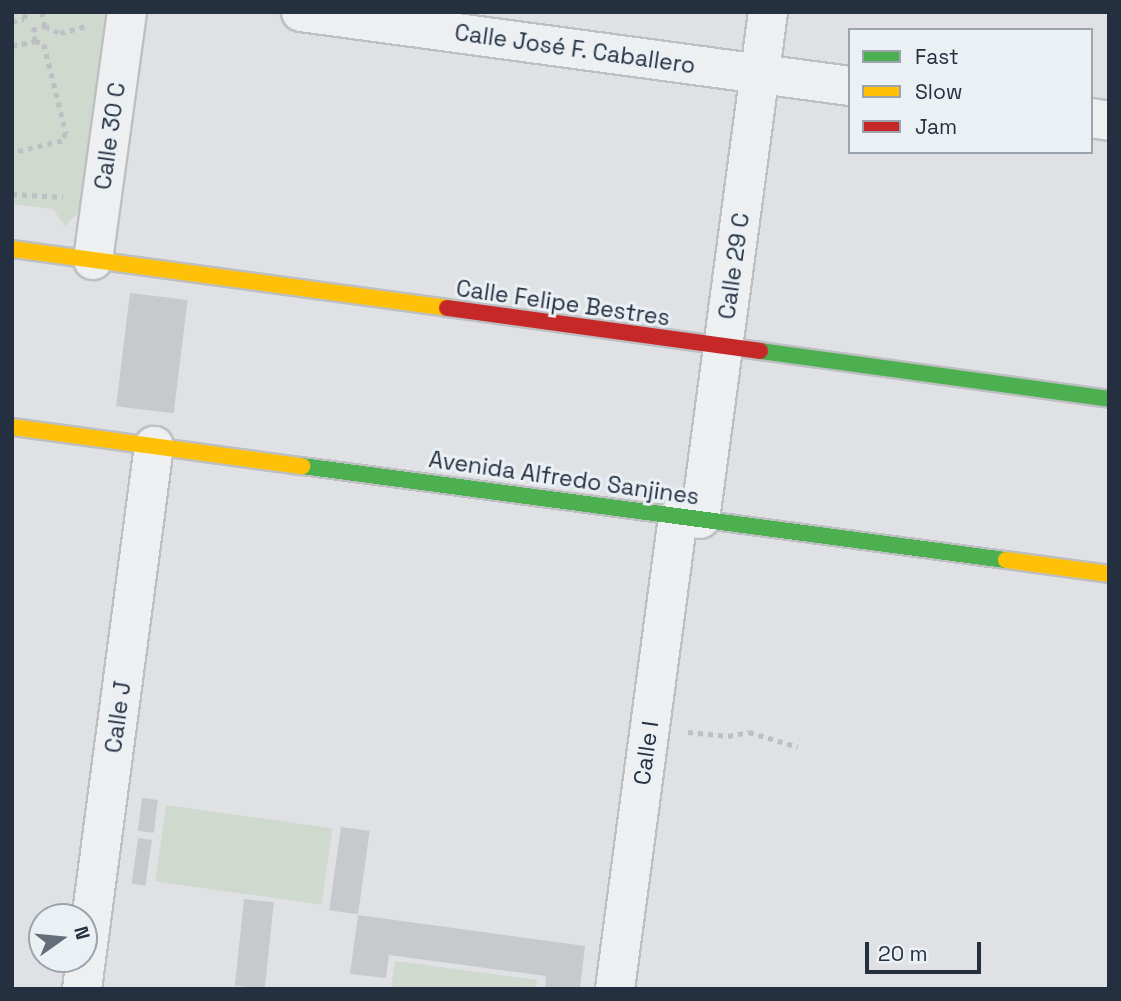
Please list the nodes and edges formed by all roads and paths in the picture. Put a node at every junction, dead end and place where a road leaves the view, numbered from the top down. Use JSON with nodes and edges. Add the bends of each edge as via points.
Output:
{"nodes":[{"id":1,"x":26,"y":12,"type":"edge"},
{"id":2,"x":42,"y":12,"type":"edge"},
{"id":3,"x":127,"y":12,"type":"edge"},
{"id":4,"x":301,"y":12,"type":"edge"},
{"id":5,"x":768,"y":12,"type":"edge"},
{"id":6,"x":12,"y":22,"type":"edge"},
{"id":7,"x":46,"y":26,"type":"junction"},
{"id":8,"x":86,"y":26,"type":"dead end"},
{"id":9,"x":35,"y":40,"type":"junction"},
{"id":10,"x":12,"y":46,"type":"edge"},
{"id":11,"x":760,"y":74,"type":"junction"},
{"id":12,"x":848,"y":86,"type":"edge"},
{"id":13,"x":12,"y":153,"type":"edge"},
{"id":14,"x":12,"y":194,"type":"edge"},
{"id":15,"x":63,"y":197,"type":"dead end"},
{"id":16,"x":12,"y":249,"type":"edge"},
{"id":17,"x":93,"y":260,"type":"junction"},
{"id":18,"x":723,"y":347,"type":"junction"},
{"id":19,"x":1109,"y":399,"type":"edge"},
{"id":20,"x":12,"y":427,"type":"edge"},
{"id":21,"x":154,"y":446,"type":"junction"},
{"id":22,"x":689,"y":518,"type":"junction"},
{"id":23,"x":1109,"y":574,"type":"edge"},
{"id":24,"x":687,"y":732,"type":"dead end"},
{"id":25,"x":798,"y":747,"type":"dead end"},
{"id":26,"x":82,"y":989,"type":"edge"},
{"id":27,"x":615,"y":989,"type":"edge"}],
"edges":[{"from":1,"to":6,"type":"path","via":[[24,19]]},
{"from":2,"to":7,"type":"path"},
{"from":3,"to":17,"type":"street","name":"Calle 30 C"},
{"from":4,"to":11,"type":"street","name":"Calle José F. Caballero"},
{"from":5,"to":11,"type":"street","name":"Calle 29 C"},
{"from":7,"to":8,"type":"path","via":[[60,33]]},
{"from":7,"to":9,"type":"path","via":[[32,30]]},
{"from":9,"to":10,"type":"path"},
{"from":9,"to":13,"type":"path","via":[[44,44],[66,133],[62,141]]},
{"from":11,"to":12,"type":"street","name":"Calle José F. Caballero"},
{"from":11,"to":18,"type":"street","name":"Calle 29 C"},
{"from":14,"to":15,"type":"path"},
{"from":16,"to":17,"type":"street","name":"Calle Felipe Bestres"},
{"from":17,"to":18,"type":"street","name":"Calle Felipe Bestres"},
{"from":18,"to":19,"type":"street","name":"Calle Felipe Bestres"},
{"from":18,"to":22,"type":"street","name":"Calle 29 C"},
{"from":20,"to":21,"type":"street","name":"Avenida Alfredo Sanjines"},
{"from":21,"to":22,"type":"street","name":"Avenida Alfredo Sanjines"},
{"from":21,"to":26,"type":"street","name":"Calle J"},
{"from":22,"to":23,"type":"street","name":"Avenida Alfredo Sanjines"},
{"from":22,"to":27,"type":"street","name":"Calle I"},
{"from":24,"to":25,"type":"path","via":[[728,736],[749,732]]}]}
